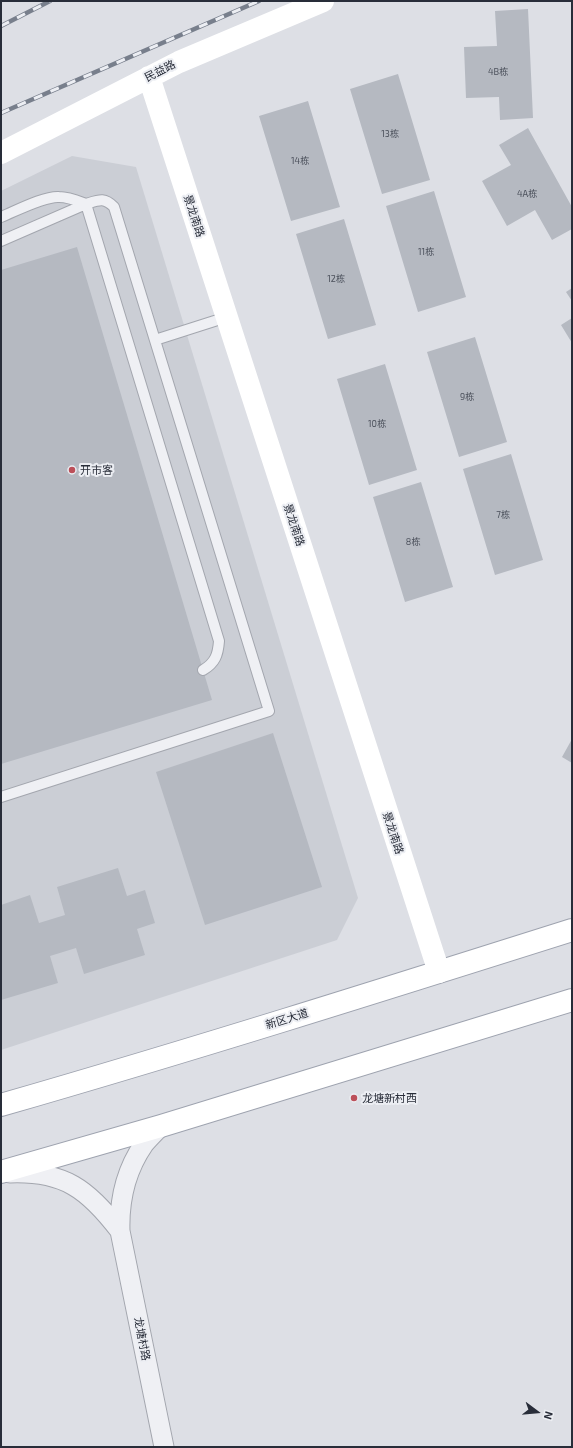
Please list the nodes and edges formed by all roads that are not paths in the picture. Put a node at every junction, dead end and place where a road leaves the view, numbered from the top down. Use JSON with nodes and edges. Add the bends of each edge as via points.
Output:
{"nodes":[{"id":1,"x":324,"y":1,"type":"edge"},
{"id":2,"x":149,"y":77,"type":"junction"},
{"id":3,"x":1,"y":153,"type":"edge"},
{"id":4,"x":86,"y":204,"type":"junction"},
{"id":5,"x":1,"y":217,"type":"edge"},
{"id":6,"x":1,"y":241,"type":"edge"},
{"id":7,"x":227,"y":317,"type":"junction"},
{"id":8,"x":155,"y":340,"type":"junction"},
{"id":9,"x":203,"y":670,"type":"dead end"},
{"id":10,"x":1,"y":797,"type":"edge"},
{"id":11,"x":572,"y":930,"type":"edge"},
{"id":12,"x":438,"y":972,"type":"junction"},
{"id":13,"x":572,"y":1000,"type":"edge"},
{"id":14,"x":1,"y":1105,"type":"edge"},
{"id":15,"x":161,"y":1126,"type":"junction"},
{"id":16,"x":1,"y":1173,"type":"edge"},
{"id":17,"x":120,"y":1231,"type":"junction"},
{"id":18,"x":164,"y":1447,"type":"edge"}],
"edges":[{"from":1,"to":2,"type":"street","name":"民益路"},
{"from":2,"to":3,"type":"street","name":"民益路"},
{"from":2,"to":7,"type":"street","name":"景龙南路"},
{"from":4,"to":5,"type":"lane","via":[[69,198],[50,197]]},
{"from":4,"to":6,"type":"lane"},
{"from":4,"to":8,"type":"lane","via":[[100,200],[108,201],[114,207]]},
{"from":4,"to":9,"type":"lane","via":[[219,641],[215,661]]},
{"from":7,"to":8,"type":"lane"},
{"from":7,"to":12,"type":"street","name":"景龙南路"},
{"from":8,"to":10,"type":"lane","via":[[269,711]]},
{"from":11,"to":12,"type":"street","name":"新区大道"},
{"from":12,"to":14,"type":"street","name":"新区大道"},
{"from":13,"to":15,"type":"street"},
{"from":15,"to":16,"type":"street"},
{"from":15,"to":17,"type":"street","name":"龙塘村路","via":[[144,1144],[127,1179],[122,1198]]},
{"from":16,"to":17,"type":"street","name":"龙塘村路","via":[[43,1174],[74,1185],[98,1204]]},
{"from":17,"to":18,"type":"street","name":"龙塘村路"}]}
